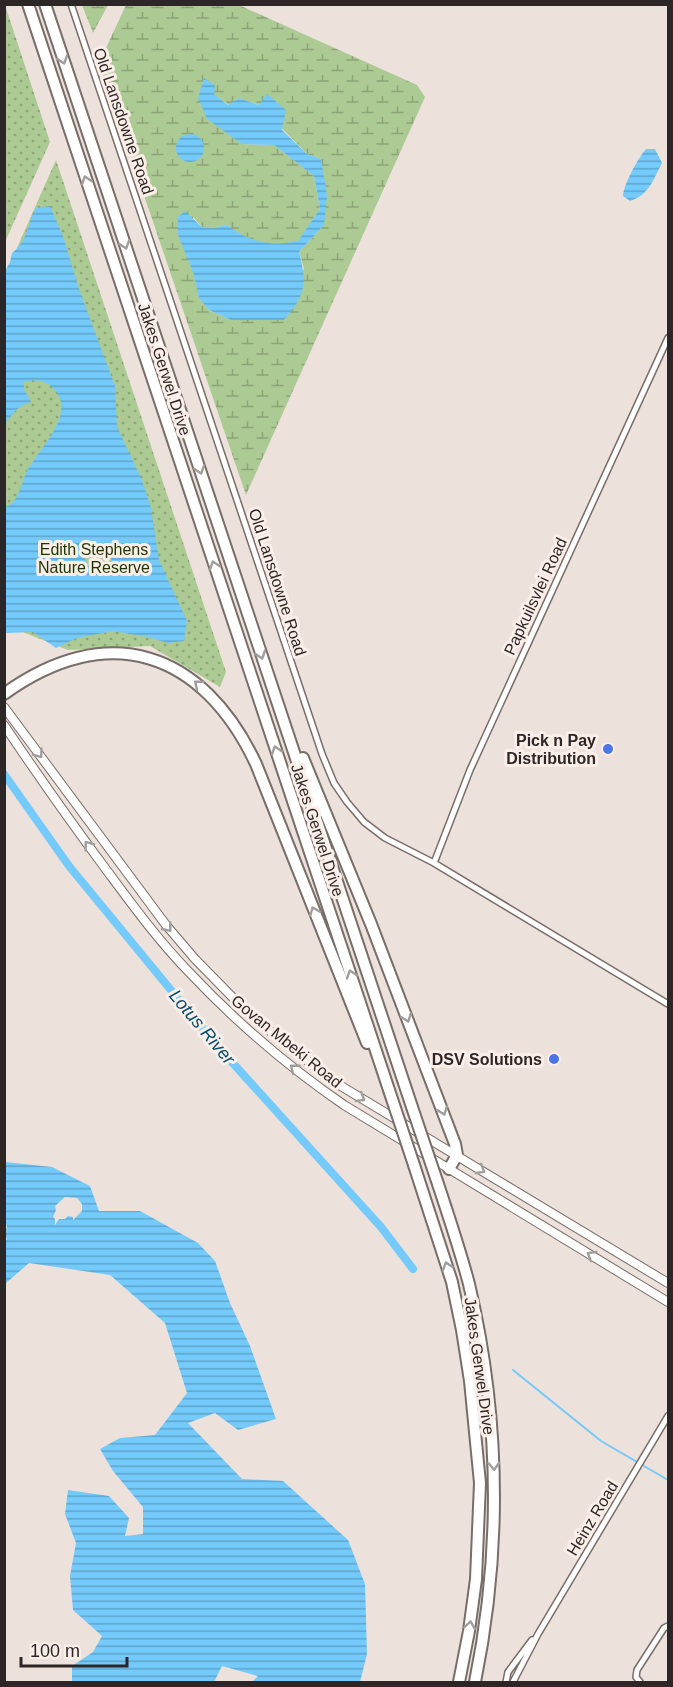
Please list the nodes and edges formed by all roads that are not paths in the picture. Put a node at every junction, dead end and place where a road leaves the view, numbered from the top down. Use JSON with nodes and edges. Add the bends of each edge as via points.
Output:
{"nodes":[{"id":1,"x":28,"y":4,"type":"edge"},
{"id":2,"x":45,"y":4,"type":"edge"},
{"id":3,"x":71,"y":4,"type":"edge"},
{"id":4,"x":667,"y":340,"type":"edge"},
{"id":5,"x":268,"y":675,"type":"junction"},
{"id":6,"x":4,"y":693,"type":"edge"},
{"id":7,"x":4,"y":707,"type":"edge"},
{"id":8,"x":4,"y":725,"type":"edge"},
{"id":9,"x":434,"y":863,"type":"junction"},
{"id":10,"x":669,"y":1004,"type":"edge"},
{"id":11,"x":388,"y":1085,"type":"junction"},
{"id":12,"x":457,"y":1155,"type":"junction"},
{"id":13,"x":449,"y":1169,"type":"junction"},
{"id":14,"x":669,"y":1283,"type":"edge"},
{"id":15,"x":669,"y":1302,"type":"edge"},
{"id":16,"x":669,"y":1416,"type":"edge"},
{"id":17,"x":669,"y":1626,"type":"edge"},
{"id":18,"x":538,"y":1634,"type":"junction"},
{"id":19,"x":459,"y":1683,"type":"edge"},
{"id":20,"x":476,"y":1683,"type":"edge"},
{"id":21,"x":506,"y":1683,"type":"edge"},
{"id":22,"x":514,"y":1683,"type":"edge"},
{"id":23,"x":640,"y":1683,"type":"edge"}],
"edges":[{"from":11,"to":1,"type":"highway","name":"Jakes Gerwel Drive","one_way":true},
{"from":2,"to":5,"type":"highway","name":"Jakes Gerwel Drive","one_way":true},
{"from":3,"to":9,"type":"street","name":"Old Lansdowne Road","via":[[327,770],[364,822]]},
{"from":4,"to":9,"type":"street","name":"Papkuilsvlei Road","via":[[466,779]]},
{"from":5,"to":12,"type":"highway","one_way":true,"via":[[375,934]]},
{"from":5,"to":20,"type":"highway","name":"Jakes Gerwel Drive","one_way":true,"bridge":true,"via":[[438,1184],[479,1328],[493,1437],[495,1530]]},
{"from":11,"to":6,"type":"highway","one_way":true,"via":[[365,1038],[256,764],[239,730],[217,702],[177,670],[128,654],[93,654],[57,663]]},
{"from":7,"to":12,"type":"main road","name":"Govan Mbeki Road","one_way":true,"via":[[165,925],[222,987],[336,1083]]},
{"from":13,"to":8,"type":"main road","name":"Govan Mbeki Road","one_way":true,"via":[[327,1093],[213,997],[122,892]]},
{"from":9,"to":10,"type":"street","name":"Old Lansdowne Road"},
{"from":19,"to":11,"type":"highway","name":"Jakes Gerwel Drive","one_way":true,"bridge":true,"via":[[476,1579],[480,1483],[470,1381],[452,1282]]},
{"from":12,"to":13,"type":"highway"},
{"from":12,"to":14,"type":"main road","name":"Govan Mbeki Road","one_way":true},
{"from":15,"to":13,"type":"main road","name":"Govan Mbeki Road","one_way":true},
{"from":16,"to":18,"type":"street","name":"Heinz Road"},
{"from":17,"to":23,"type":"street","via":[[638,1670]]},
{"from":18,"to":21,"type":"street","name":"Heinz Road","via":[[508,1672]]},
{"from":18,"to":22,"type":"street","name":"Heinz Road"}]}
